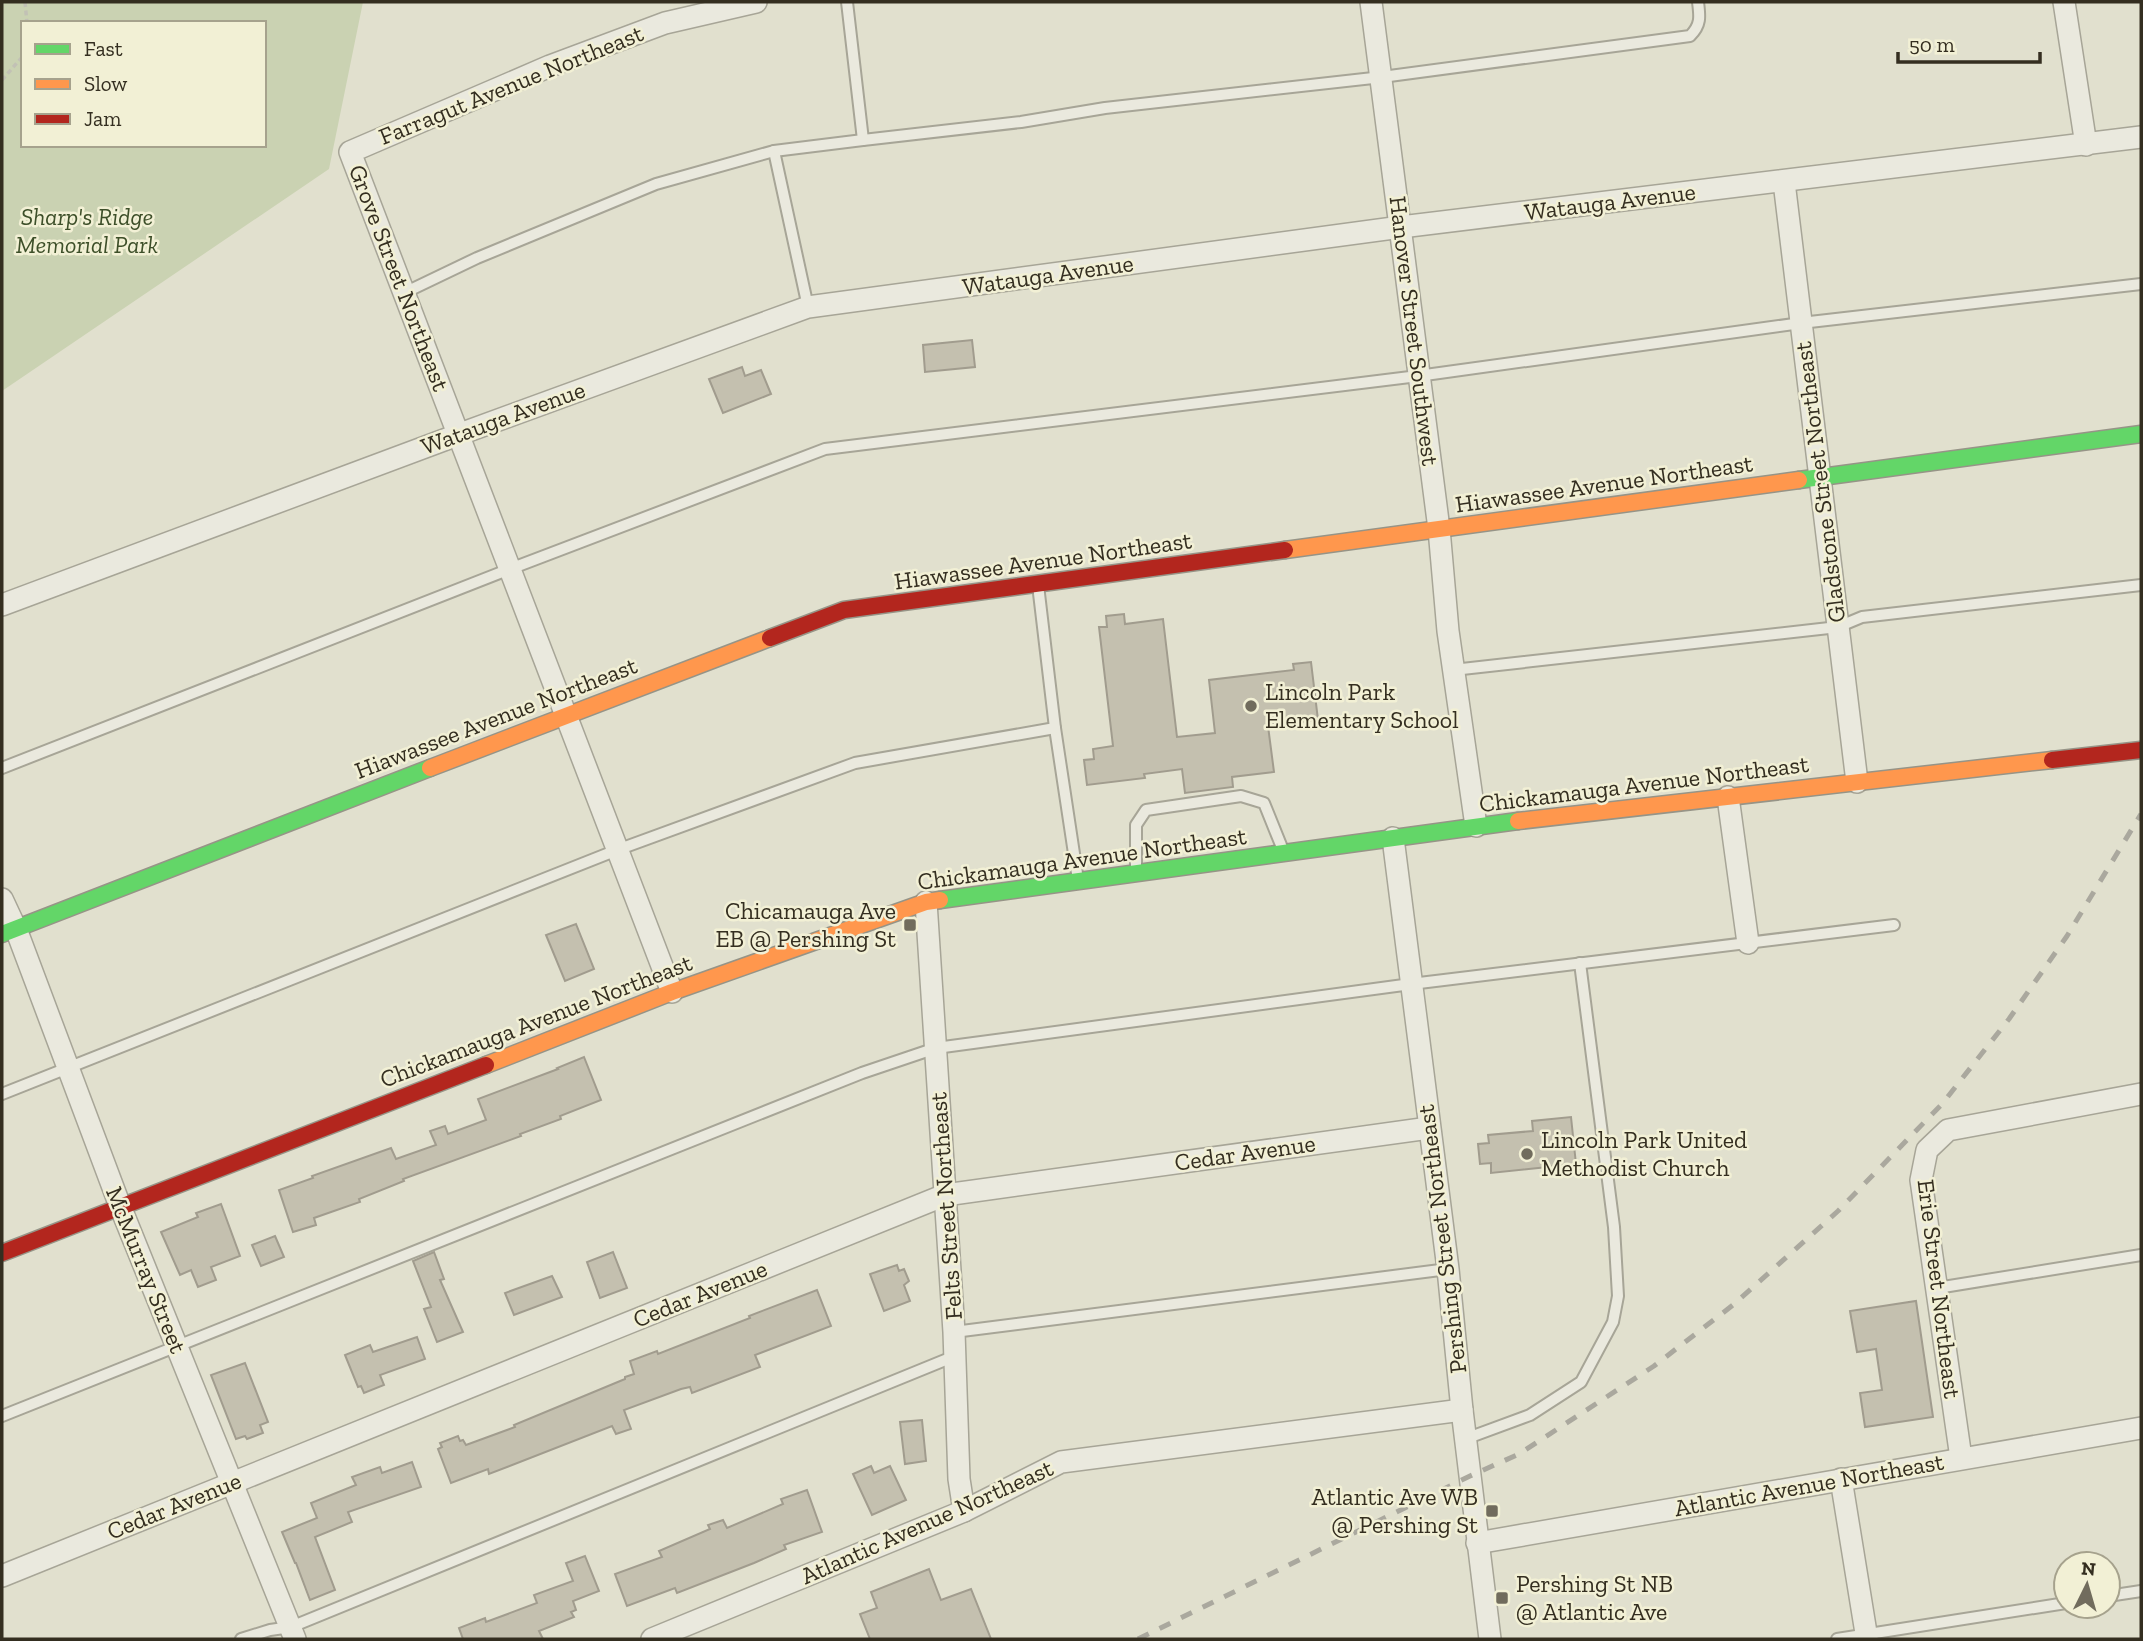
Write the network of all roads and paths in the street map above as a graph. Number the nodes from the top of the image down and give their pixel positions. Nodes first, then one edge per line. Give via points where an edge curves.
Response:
1 (25, 2) edge
2 (756, 2) edge
3 (847, 2) edge
4 (1371, 2) edge
5 (1698, 2) edge
6 (2064, 2) edge
7 (27, 21) edge
8 (21, 58) edge
9 (1382, 77) junction
10 (2, 80) edge
11 (2141, 137) edge
12 (863, 140) junction
13 (2086, 145) junction
14 (774, 151) junction
15 (349, 152) joint
16 (1784, 182) junction
17 (1401, 227) junction
18 (2141, 284) edge
19 (404, 293) junction
20 (808, 307) junction
21 (1801, 323) junction
22 (1418, 376) junction
23 (460, 434) junction
24 (2141, 434) edge
25 (1820, 478) junction
26 (1439, 529) junction
27 (510, 569) junction
28 (1038, 585) junction
29 (2141, 585) edge
30 (2, 605) edge
31 (1838, 627) junction
32 (1453, 670) junction
33 (564, 716) junction
34 (1055, 728) junction
35 (2141, 750) edge
36 (2, 768) edge
37 (1857, 782) junction
38 (1728, 797) junction
39 (1476, 826) junction
40 (1393, 838) junction
41 (617, 850) junction
42 (1284, 853) junction
43 (1136, 872) junction
44 (1078, 880) junction
45 (2, 899) edge
46 (926, 902) junction
47 (1894, 925) dead end
48 (9, 931) edge
49 (1748, 943) junction
50 (1580, 963) junction
51 (1411, 984) junction
52 (672, 992) junction
53 (936, 1048) junction
54 (67, 1067) junction
55 (2, 1094) edge
56 (2141, 1094) edge
57 (1429, 1128) junction
58 (944, 1195) junction
59 (120, 1206) junction
60 (2, 1253) edge
61 (2141, 1255) edge
62 (1448, 1269) junction
63 (1937, 1288) junction
64 (954, 1332) junction
65 (176, 1346) junction
66 (955, 1356) junction
67 (1462, 1410) junction
68 (2, 1416) edge
69 (2141, 1428) edge
70 (1465, 1439) junction
71 (1961, 1458) junction
72 (1841, 1479) junction
73 (233, 1482) junction
74 (964, 1511) junction
75 (1477, 1543) junction
76 (2, 1576) edge
77 (2141, 1591) edge
78 (2122, 1594) edge
79 (2052, 1605) edge
80 (293, 1633) edge
81 (1867, 1637) edge
82 (241, 1639) edge
83 (652, 1639) edge
84 (1490, 1639) edge
85 (1837, 1639) edge

1 - 7 path
2 - 15 street, Farragut Avenue Northeast via 665,23 550,66
3 - 12 lane
4 - 9 street, Hanover Street Southwest
5 - 9 lane via 1697,29 1690,36
6 - 13 street
8 - 10 path
9 - 12 lane
9 - 17 street, Hanover Street Southwest
11 - 13 street, Watauga Avenue
12 - 14 lane
13 - 16 street, Watauga Avenue
14 - 19 lane via 656,184
14 - 20 lane
15 - 19 street, Grove Street Northeast
16 - 17 street, Watauga Avenue
16 - 21 street, Gladstone Street Northeast
17 - 20 street, Watauga Avenue
17 - 22 street, Hanover Street Southwest
18 - 21 lane
19 - 23 street, Grove Street Northeast
20 - 23 street, Watauga Avenue
21 - 22 lane
21 - 25 street, Gladstone Street Northeast
22 - 26 street, Hanover Street Southwest
22 - 27 lane via 825,449
23 - 27 street, Grove Street Northeast
23 - 30 street, Watauga Avenue
24 - 25 street, Hiawassee Avenue Northeast
25 - 26 street, Hiawassee Avenue Northeast
25 - 31 street, Gladstone Street Northeast
26 - 28 street, Hiawassee Avenue Northeast
26 - 32 street, Hanover Street Southwest
27 - 33 street, Grove Street Northeast
27 - 36 lane
28 - 33 street, Hiawassee Avenue Northeast via 844,610
28 - 34 lane
29 - 31 lane via 1862,617
31 - 32 lane
31 - 37 street, Gladstone Street Northeast
32 - 39 street, Hanover Street Southwest
33 - 41 street, Grove Street Northeast
33 - 48 street, Hiawassee Avenue Northeast
34 - 41 lane via 855,763
34 - 44 lane
35 - 37 street, Chickamauga Avenue Northeast
37 - 38 street, Chickamauga Avenue Northeast
38 - 39 street, Chickamauga Avenue Northeast
38 - 49 street
39 - 40 street, Chickamauga Avenue Northeast
40 - 42 street, Chickamauga Avenue Northeast
40 - 51 street, Pershing Street Northeast
41 - 52 street, Grove Street Northeast
41 - 54 lane
42 - 43 street, Chickamauga Avenue Northeast
42 - 43 lane via 1264,803 1241,796 1146,810 1136,825
43 - 44 street, Chickamauga Avenue Northeast
44 - 46 street, Chickamauga Avenue Northeast
45 - 48 street, McMurray Street
46 - 52 street, Chickamauga Avenue Northeast
46 - 53 street, Felts Street Northeast
47 - 49 lane
48 - 54 street, McMurray Street
49 - 50 lane
50 - 51 lane
50 - 70 lane via 1614,1227 1618,1296 1613,1322 1581,1382 1530,1415
51 - 53 lane
51 - 57 street, Pershing Street Northeast
52 - 59 street, Chickamauga Avenue Northeast
53 - 58 street, Felts Street Northeast
53 - 65 lane via 862,1073
54 - 55 lane
54 - 59 street, McMurray Street
56 - 63 street, Erie Street Northeast via 1948,1130 1927,1150 1921,1180
57 - 58 street, Cedar Avenue
57 - 62 street, Pershing Street Northeast
58 - 64 street, Felts Street Northeast
58 - 73 street, Cedar Avenue
59 - 60 street, Chickamauga Avenue Northeast
59 - 65 street, McMurray Street
61 - 63 lane
62 - 64 lane
62 - 67 street, Pershing Street Northeast
63 - 71 street, Erie Street Northeast
64 - 66 street, Felts Street Northeast
65 - 68 lane
65 - 73 street, McMurray Street
66 - 74 street, Felts Street Northeast
66 - 80 lane
67 - 70 street, Pershing Street Northeast
67 - 74 street, Atlantic Avenue Northeast via 1061,1462
69 - 71 street, Atlantic Avenue Northeast
70 - 75 street, Pershing Street Northeast
71 - 72 street, Atlantic Avenue Northeast
72 - 75 street, Atlantic Avenue Northeast
72 - 81 street
73 - 76 street, Cedar Avenue
73 - 80 street, McMurray Street
74 - 83 street, Atlantic Avenue Northeast
75 - 84 street, Pershing Street Northeast
77 - 78 lane
79 - 81 lane
80 - 82 lane via 270,1630
81 - 85 lane

